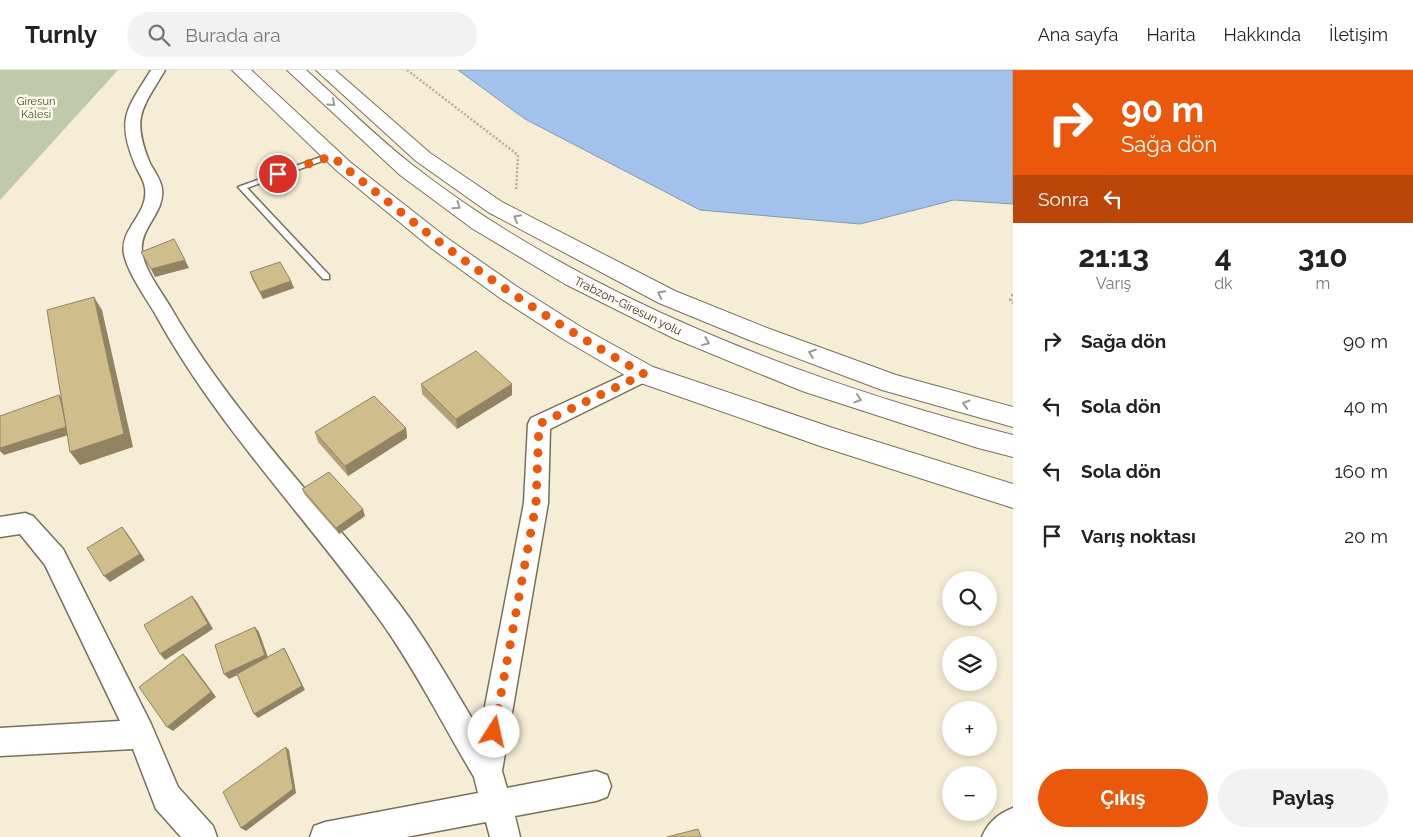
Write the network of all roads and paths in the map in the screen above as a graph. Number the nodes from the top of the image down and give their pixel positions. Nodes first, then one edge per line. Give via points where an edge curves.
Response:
1 (158, 70) edge
2 (241, 70) edge
3 (296, 70) edge
4 (325, 70) edge
5 (407, 70) edge
6 (332, 156) junction
7 (516, 191) dead end
8 (326, 277) dead end
9 (1013, 294) edge
10 (1013, 303) edge
11 (644, 374) junction
12 (1013, 417) edge
13 (1013, 446) edge
14 (1013, 496) edge
15 (0, 528) edge
16 (141, 734) junction
17 (0, 742) edge
18 (487, 770) junction
19 (596, 786) dead end
20 (496, 804) junction
21 (1013, 823) edge
22 (202, 837) edge
23 (325, 837) edge
24 (505, 837) edge
25 (997, 837) edge

1 - 18 street via 136,105 131,122 133,140 155,190 151,212 133,236 133,254 167,319 208,385 392,616 418,653
2 - 6 main road
3 -> 13 main road, Trabzon-Giresun yolu via 407,171 481,224 573,279 682,332 811,384 978,438
12 -> 4 main road, Trabzon-Giresun yolu via 891,383 667,297 495,207 424,157
5 - 7 path via 518,155
6 - 8 lane via 242,187
6 - 11 main road via 439,243 508,292
9 - 10 path via 1010,301
11 - 14 main road
11 - 18 street via 539,424 536,504
15 - 16 street via 25,522 54,557
16 - 17 street
16 - 22 street via 167,798
18 - 20 street
19 - 20 street
20 - 23 street
20 - 24 street
21 - 25 street

